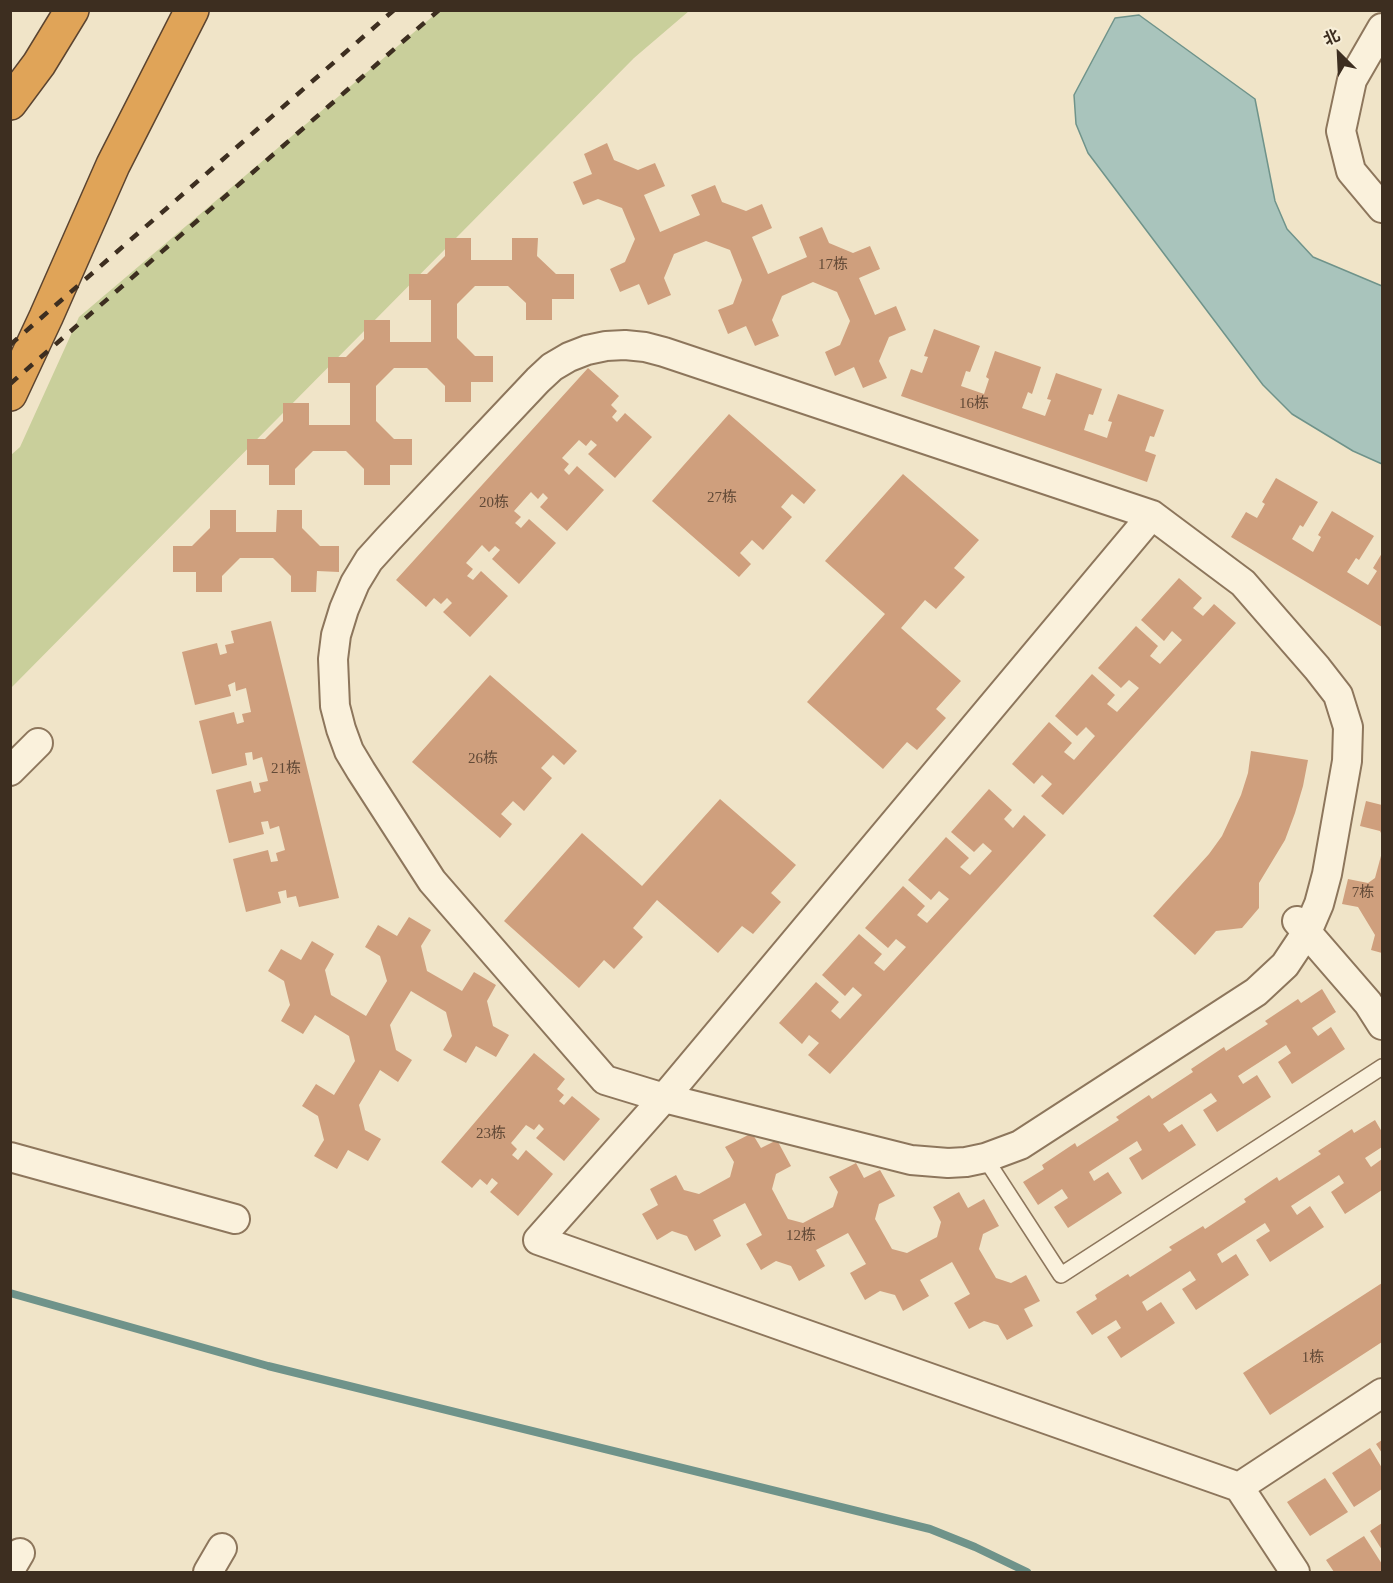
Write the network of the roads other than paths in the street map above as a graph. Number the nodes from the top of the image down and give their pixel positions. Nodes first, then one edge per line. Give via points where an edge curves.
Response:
1 (72, 10) edge
2 (192, 10) edge
3 (1383, 28) edge
4 (1374, 63) edge
5 (10, 103) edge
6 (1382, 208) edge
7 (10, 394) edge
8 (1152, 515) junction
9 (38, 743) dead end
10 (10, 771) edge
11 (1302, 927) junction
12 (1383, 1025) edge
13 (1383, 1067) edge
14 (664, 1098) junction
15 (10, 1158) edge
16 (985, 1158) junction
17 (235, 1219) dead end
18 (1383, 1393) edge
19 (1239, 1487) junction
20 (222, 1548) dead end
21 (208, 1572) edge
22 (1295, 1572) edge

1 - 5 highway
2 - 7 highway via 112,165
3 - 4 street
4 - 6 street via 1352,80 1341,131 1351,171
8 - 11 street via 1243,583 1338,695 1348,727 1347,761 1319,904
8 - 14 street
8 - 14 street via 664,352 645,347 606,346 569,357 552,367 369,560 344,609 333,659 335,706 349,751 432,881 605,1080
9 - 10 street
11 - 12 street
11 - 16 street via 1285,965 1256,992 1020,1144
13 - 16 lane via 1061,1275
14 - 16 street via 911,1160 948,1163
14 - 19 street via 538,1240
15 - 17 street
18 - 19 street
19 - 22 street
20 - 21 street

